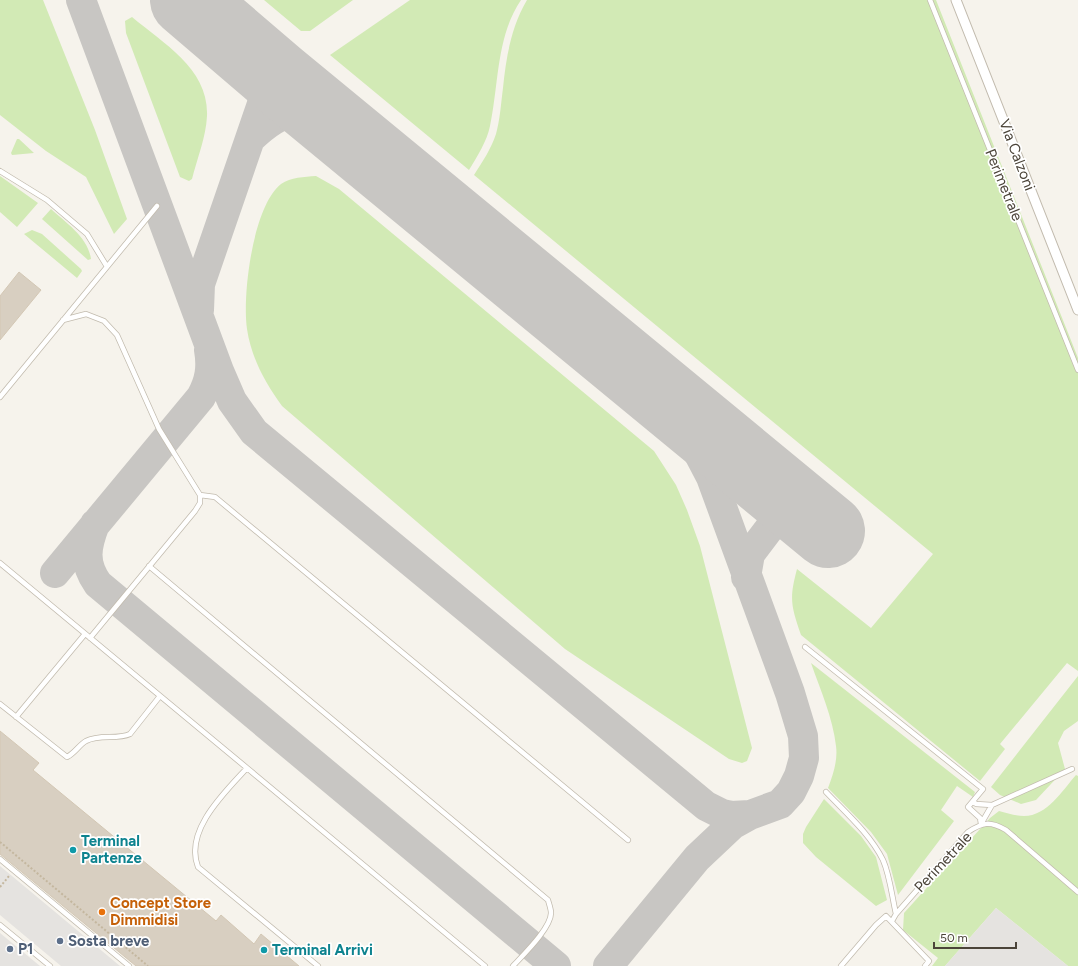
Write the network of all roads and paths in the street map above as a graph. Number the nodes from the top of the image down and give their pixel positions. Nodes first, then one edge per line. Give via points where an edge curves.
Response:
1 (930, 0) edge
2 (956, 0) edge
3 (0, 171) edge
4 (157, 206) dead end
5 (106, 266) junction
6 (1078, 310) edge
7 (63, 320) junction
8 (1078, 370) edge
9 (0, 396) edge
10 (200, 495) junction
11 (0, 563) edge
12 (149, 566) junction
13 (85, 634) junction
14 (90, 638) junction
15 (805, 647) dead end
16 (160, 696) junction
17 (0, 704) edge
18 (16, 717) junction
19 (247, 768) junction
20 (1072, 769) dead end
21 (826, 792) dead end
22 (973, 801) junction
23 (992, 804) junction
24 (981, 824) junction
25 (628, 840) dead end
26 (0, 842) edge
27 (0, 859) edge
28 (13, 870) junction
29 (0, 887) edge
30 (1078, 892) edge
31 (896, 914) junction
32 (892, 921) junction
33 (0, 925) edge
34 (50, 966) edge
35 (129, 966) edge
36 (148, 966) edge
37 (318, 966) edge
38 (485, 966) edge
39 (513, 966) edge
40 (842, 966) edge
41 (925, 966) edge

1 - 8 lane, Perimetrale
2 - 6 street, Via Calzoni
3 - 5 lane via 47,200 87,234
4 - 5 lane
5 - 7 lane
7 - 9 lane
7 - 10 lane via 86,314 104,321 117,335 159,429
10 - 12 lane via 200,504 195,511
10 - 25 lane via 215,497
11 - 13 lane
12 - 14 lane
12 - 39 lane via 548,900 551,913 548,922
13 - 14 lane
13 - 18 lane
14 - 16 lane
15 - 22 lane via 983,789
16 - 18 lane via 130,734 123,737 96,738 86,742 67,757
16 - 19 lane
17 - 18 lane
19 - 37 lane via 199,829 194,857 198,867
19 - 38 lane
20 - 23 lane
21 - 31 lane via 873,843 883,861
22 - 23 lane via 976,804
22 - 24 lane via 968,807 980,818
23 - 24 lane
24 - 30 lane, Perimetrale via 996,824 1006,830
24 - 31 lane, Perimetrale via 968,832
26 - 36 path
27 - 28 lane
28 - 29 path
28 - 35 lane
31 - 32 lane, Perimetrale
32 - 40 lane via 886,916
32 - 41 lane via 929,961
33 - 34 lane

